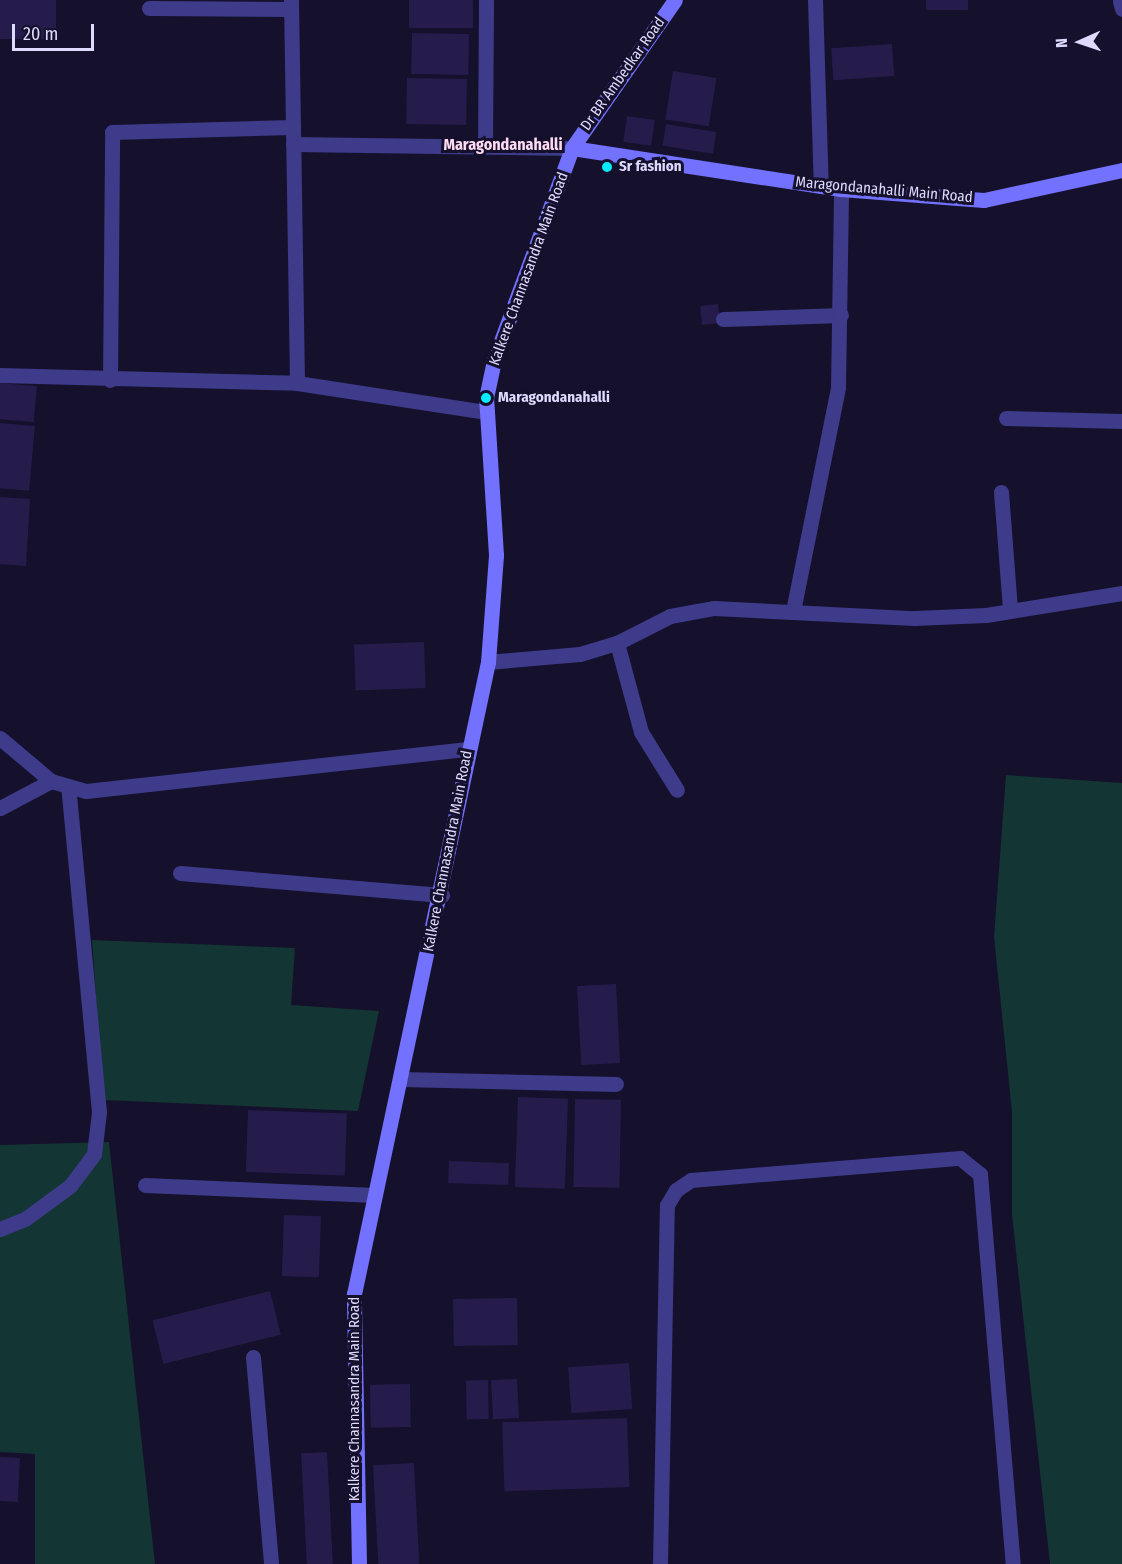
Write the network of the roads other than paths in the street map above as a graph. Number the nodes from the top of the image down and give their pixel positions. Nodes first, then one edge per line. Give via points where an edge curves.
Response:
1 (486, 0) edge
2 (675, 0) edge
3 (815, 0) edge
4 (1120, 0) edge
5 (291, 5) edge
6 (149, 8) dead end
7 (1122, 9) edge
8 (293, 127) junction
9 (293, 144) junction
10 (485, 147) junction
11 (572, 148) junction
12 (1122, 170) edge
13 (821, 186) junction
14 (841, 189) junction
15 (841, 315) junction
16 (723, 318) dead end
17 (0, 375) edge
18 (110, 381) junction
19 (297, 383) junction
20 (487, 412) junction
21 (1006, 418) dead end
22 (1122, 421) edge
23 (1001, 492) dead end
24 (1122, 593) edge
25 (1010, 610) junction
26 (794, 611) junction
27 (617, 643) junction
28 (488, 662) junction
29 (0, 738) edge
30 (468, 749) junction
31 (51, 781) junction
32 (68, 788) junction
33 (677, 790) dead end
34 (0, 808) edge
35 (180, 873) dead end
36 (442, 894) junction
37 (400, 1079) junction
38 (616, 1084) dead end
39 (145, 1185) dead end
40 (375, 1194) junction
41 (0, 1229) edge
42 (253, 1357) dead end
43 (271, 1564) edge
44 (359, 1564) edge
45 (660, 1564) edge
46 (1013, 1564) edge

1 - 10 street
2 - 11 main road, Dr BR Ambedkar Road
3 - 13 street
4 - 7 street
5 - 6 street
5 - 8 street
8 - 9 street
8 - 18 street via 112,132
9 - 10 street
9 - 19 street
10 - 11 street
11 - 13 main road, Maragondanahalli Main Road
11 - 20 main road, Kalkere Channasandra Main Road via 494,360
12 - 14 main road, Maragondanahalli Main Road via 984,200
13 - 14 main road, Maragondanahalli Main Road
14 - 15 street
15 - 16 street
15 - 26 street via 835,409
17 - 18 street
18 - 19 street
19 - 20 street
20 - 28 main road, Kalkere Channasandra Main Road via 496,555
21 - 22 street
23 - 25 street
24 - 25 street
25 - 26 street via 914,618
26 - 27 street via 714,608 670,616
27 - 28 street via 580,654
27 - 33 street via 641,732
28 - 30 main road, Kalkere Channasandra Main Road
29 - 31 street
30 - 32 street via 86,791
30 - 36 main road, Kalkere Channasandra Main Road
31 - 32 street
31 - 34 street
32 - 41 street via 99,1112 94,1154 70,1186 25,1219
35 - 36 street
36 - 37 main road, Kalkere Channasandra Main Road
37 - 38 street
37 - 40 main road, Kalkere Channasandra Main Road
39 - 40 street
40 - 44 main road, Kalkere Channasandra Main Road via 354,1294
42 - 43 street
45 - 46 street via 667,1205 676,1190 690,1180 960,1158 980,1174

